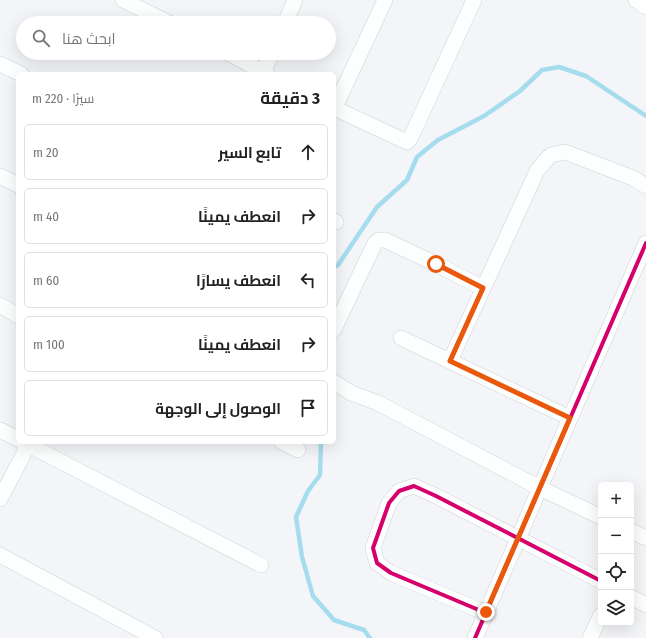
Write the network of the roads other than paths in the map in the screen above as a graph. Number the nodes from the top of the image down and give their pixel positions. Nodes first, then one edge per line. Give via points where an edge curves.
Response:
1 (123, 0) edge
2 (296, 0) edge
3 (385, 0) edge
4 (474, 0) edge
5 (636, 0) edge
6 (646, 7) edge
7 (155, 16) edge
8 (288, 16) edge
9 (241, 60) edge
10 (270, 60) edge
11 (0, 64) edge
12 (17, 72) edge
13 (263, 72) edge
14 (265, 72) edge
15 (336, 104) edge
16 (336, 109) edge
17 (0, 176) edge
18 (16, 184) edge
19 (646, 186) edge
20 (646, 243) edge
21 (483, 288) junction
22 (0, 305) edge
23 (16, 315) edge
24 (336, 325) edge
25 (401, 338) dead end
26 (450, 361) junction
27 (336, 383) edge
28 (570, 418) junction
29 (0, 430) edge
30 (16, 438) edge
31 (24, 444) edge
32 (29, 444) edge
33 (286, 444) edge
34 (298, 450) dead end
35 (540, 488) junction
36 (0, 499) edge
37 (598, 516) edge
38 (634, 532) edge
39 (518, 538) junction
40 (646, 538) edge
41 (0, 555) edge
42 (261, 565) dead end
43 (598, 580) edge
44 (634, 599) edge
45 (646, 605) edge
46 (486, 612) junction
47 (598, 621) edge
48 (155, 638) edge
49 (474, 638) edge
50 (590, 638) edge

1 - 7 street
2 - 8 street
3 - 15 street
4 - 16 street via 410,140 407,142
5 - 6 street
9 - 13 street
10 - 14 street
11 - 12 street
17 - 18 street
19 - 21 street via 633,178 565,152 551,155 537,171
20 - 28 street
21 - 24 street via 385,240 379,240 375,243
21 - 26 street
22 - 23 street
25 - 26 street
26 - 28 street
27 - 35 street
28 - 35 street
29 - 30 street
31 - 36 street
32 - 42 street
33 - 34 street
35 - 37 street
35 - 39 street
38 - 40 street
39 - 43 street
39 - 46 street
39 - 46 street via 414,486 399,491 390,503 373,548 377,563 391,573
41 - 48 street
44 - 45 street
46 - 49 street
47 - 50 street

